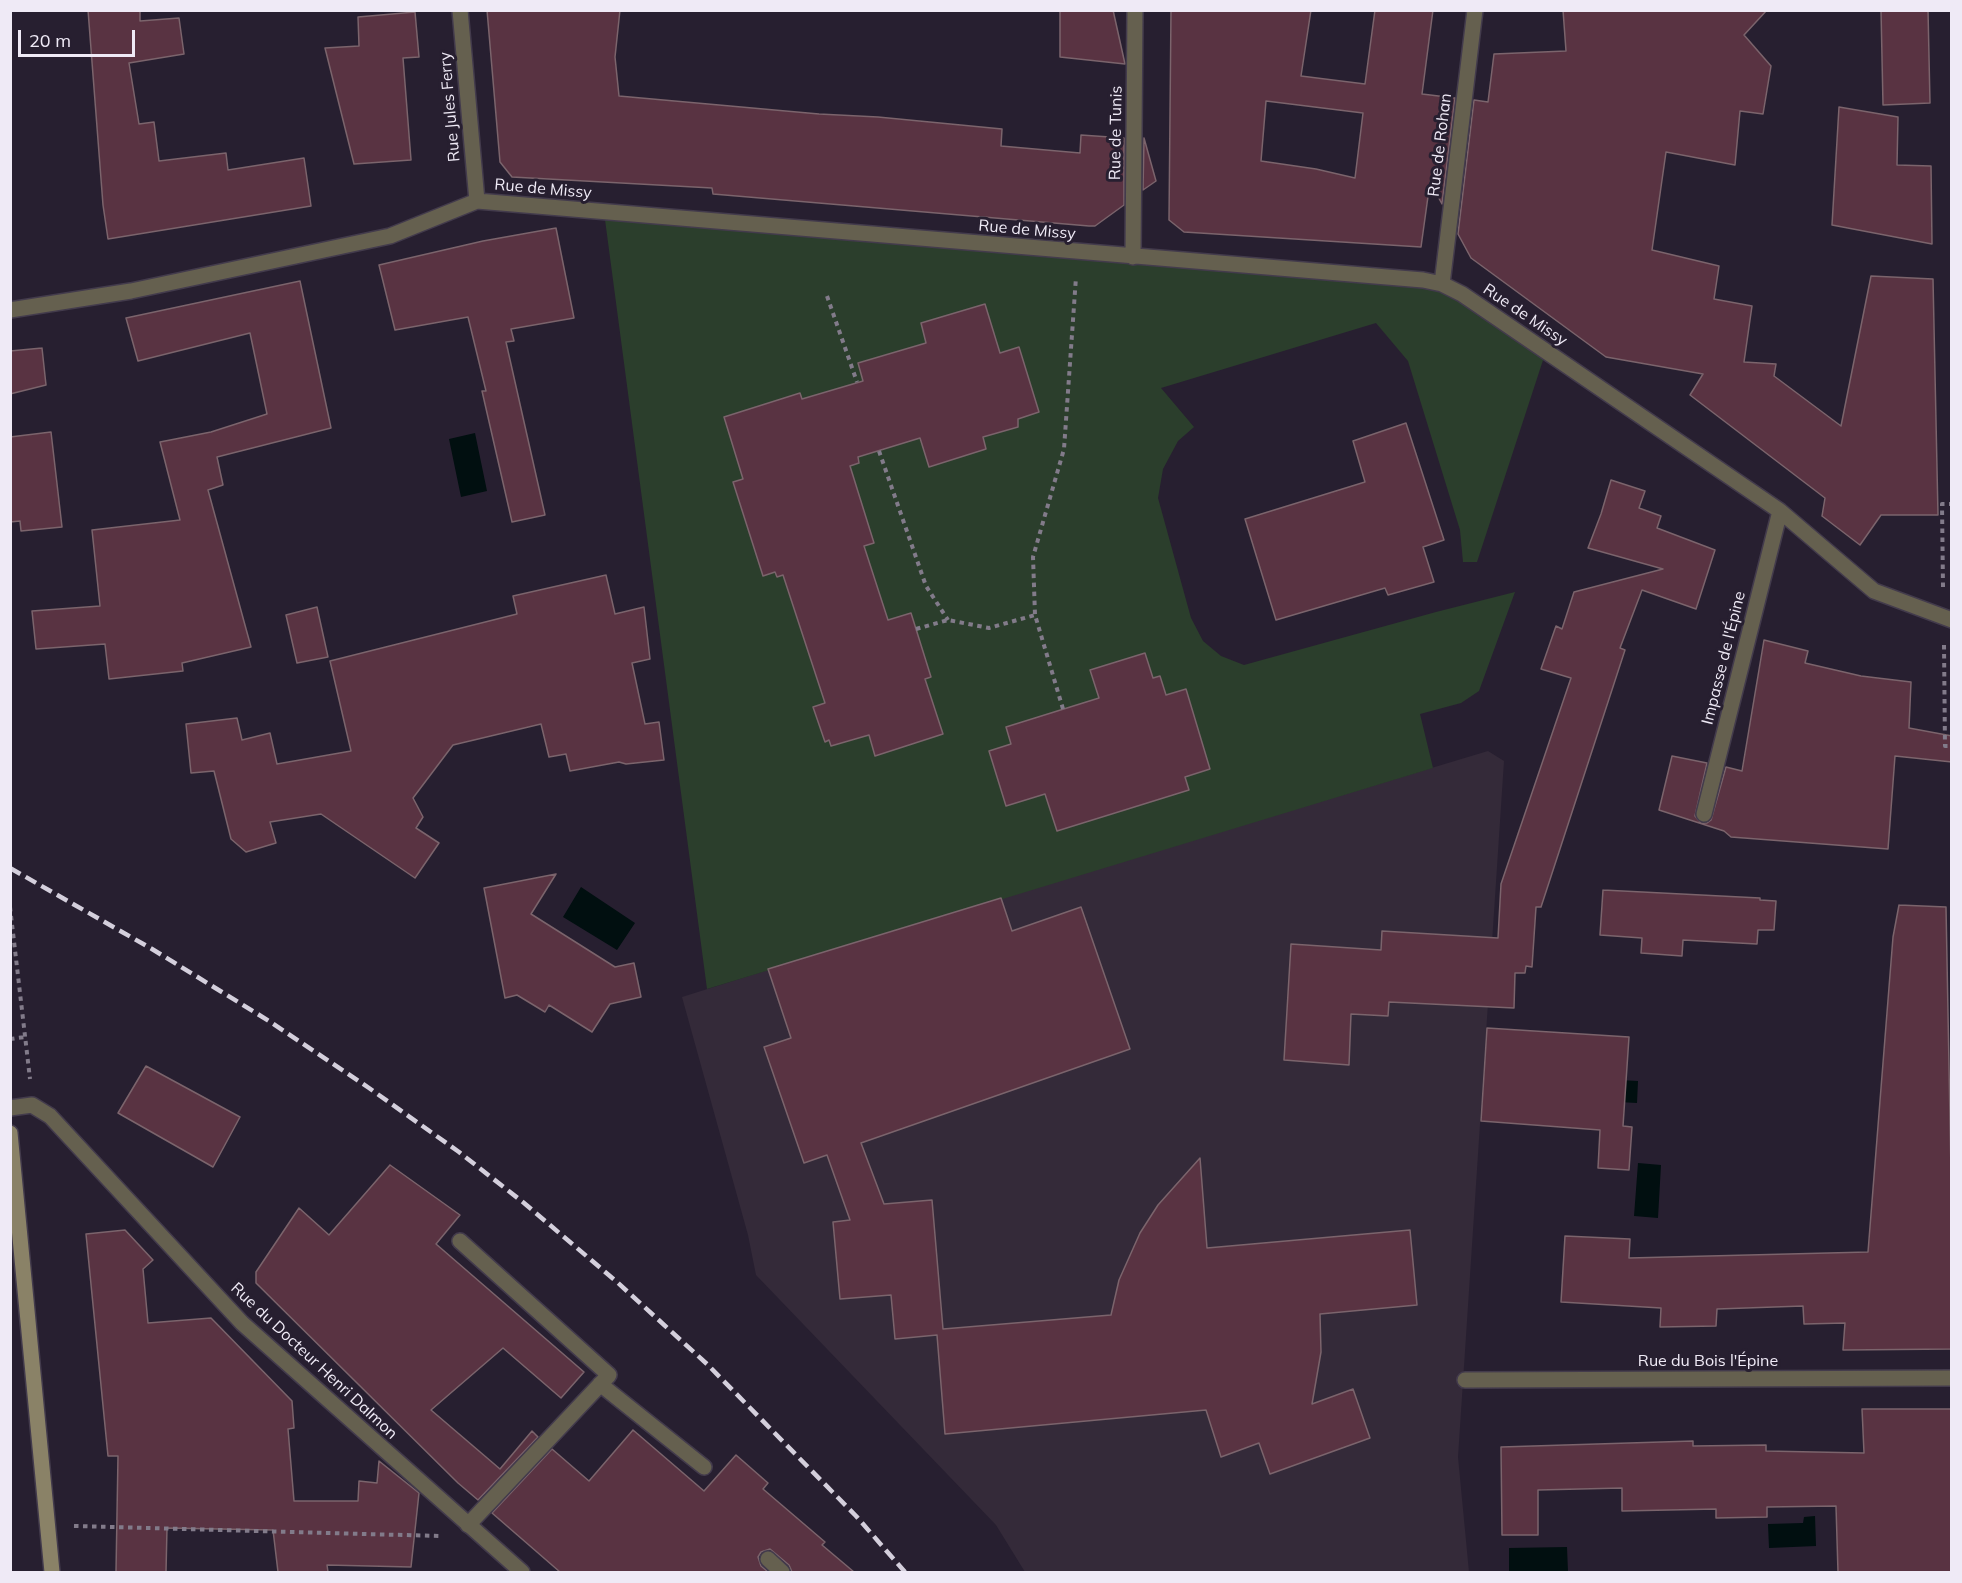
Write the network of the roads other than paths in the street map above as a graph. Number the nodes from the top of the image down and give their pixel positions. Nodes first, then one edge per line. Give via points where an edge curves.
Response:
1 (460, 10) edge
2 (1135, 10) edge
3 (1475, 10) edge
4 (477, 201) junction
5 (1133, 257) junction
6 (1442, 284) junction
7 (10, 310) edge
8 (1780, 511) junction
9 (1952, 620) edge
10 (1704, 814) dead end
11 (10, 1108) edge
12 (10, 1133) edge
13 (460, 1241) dead end
14 (1952, 1378) edge
15 (1465, 1380) dead end
16 (600, 1384) junction
17 (704, 1467) dead end
18 (468, 1525) junction
19 (768, 1559) dead end
20 (52, 1572) edge
21 (522, 1572) edge
22 (782, 1572) edge

1 - 4 street, Rue Jules Ferry
2 - 5 street, Rue de Tunis
3 - 6 street, Rue de Rohan
4 - 5 street, Rue de Missy
4 - 7 street, Rue de Missy via 390,236 131,291
5 - 6 street, Rue de Missy
6 - 8 street, Rue de Missy
8 - 9 street, Rue de Missy via 1874,591
8 - 10 street, Impasse de l'Épine
11 - 18 street, Rue du Docteur Henri Dalmon via 32,1105 50,1116 242,1323
12 - 20 main road
13 - 16 street via 609,1375
14 - 15 street, Rue du Bois l'Épine
16 - 17 street
16 - 18 street
18 - 21 street, Rue du Docteur Henri Dalmon
19 - 22 street

